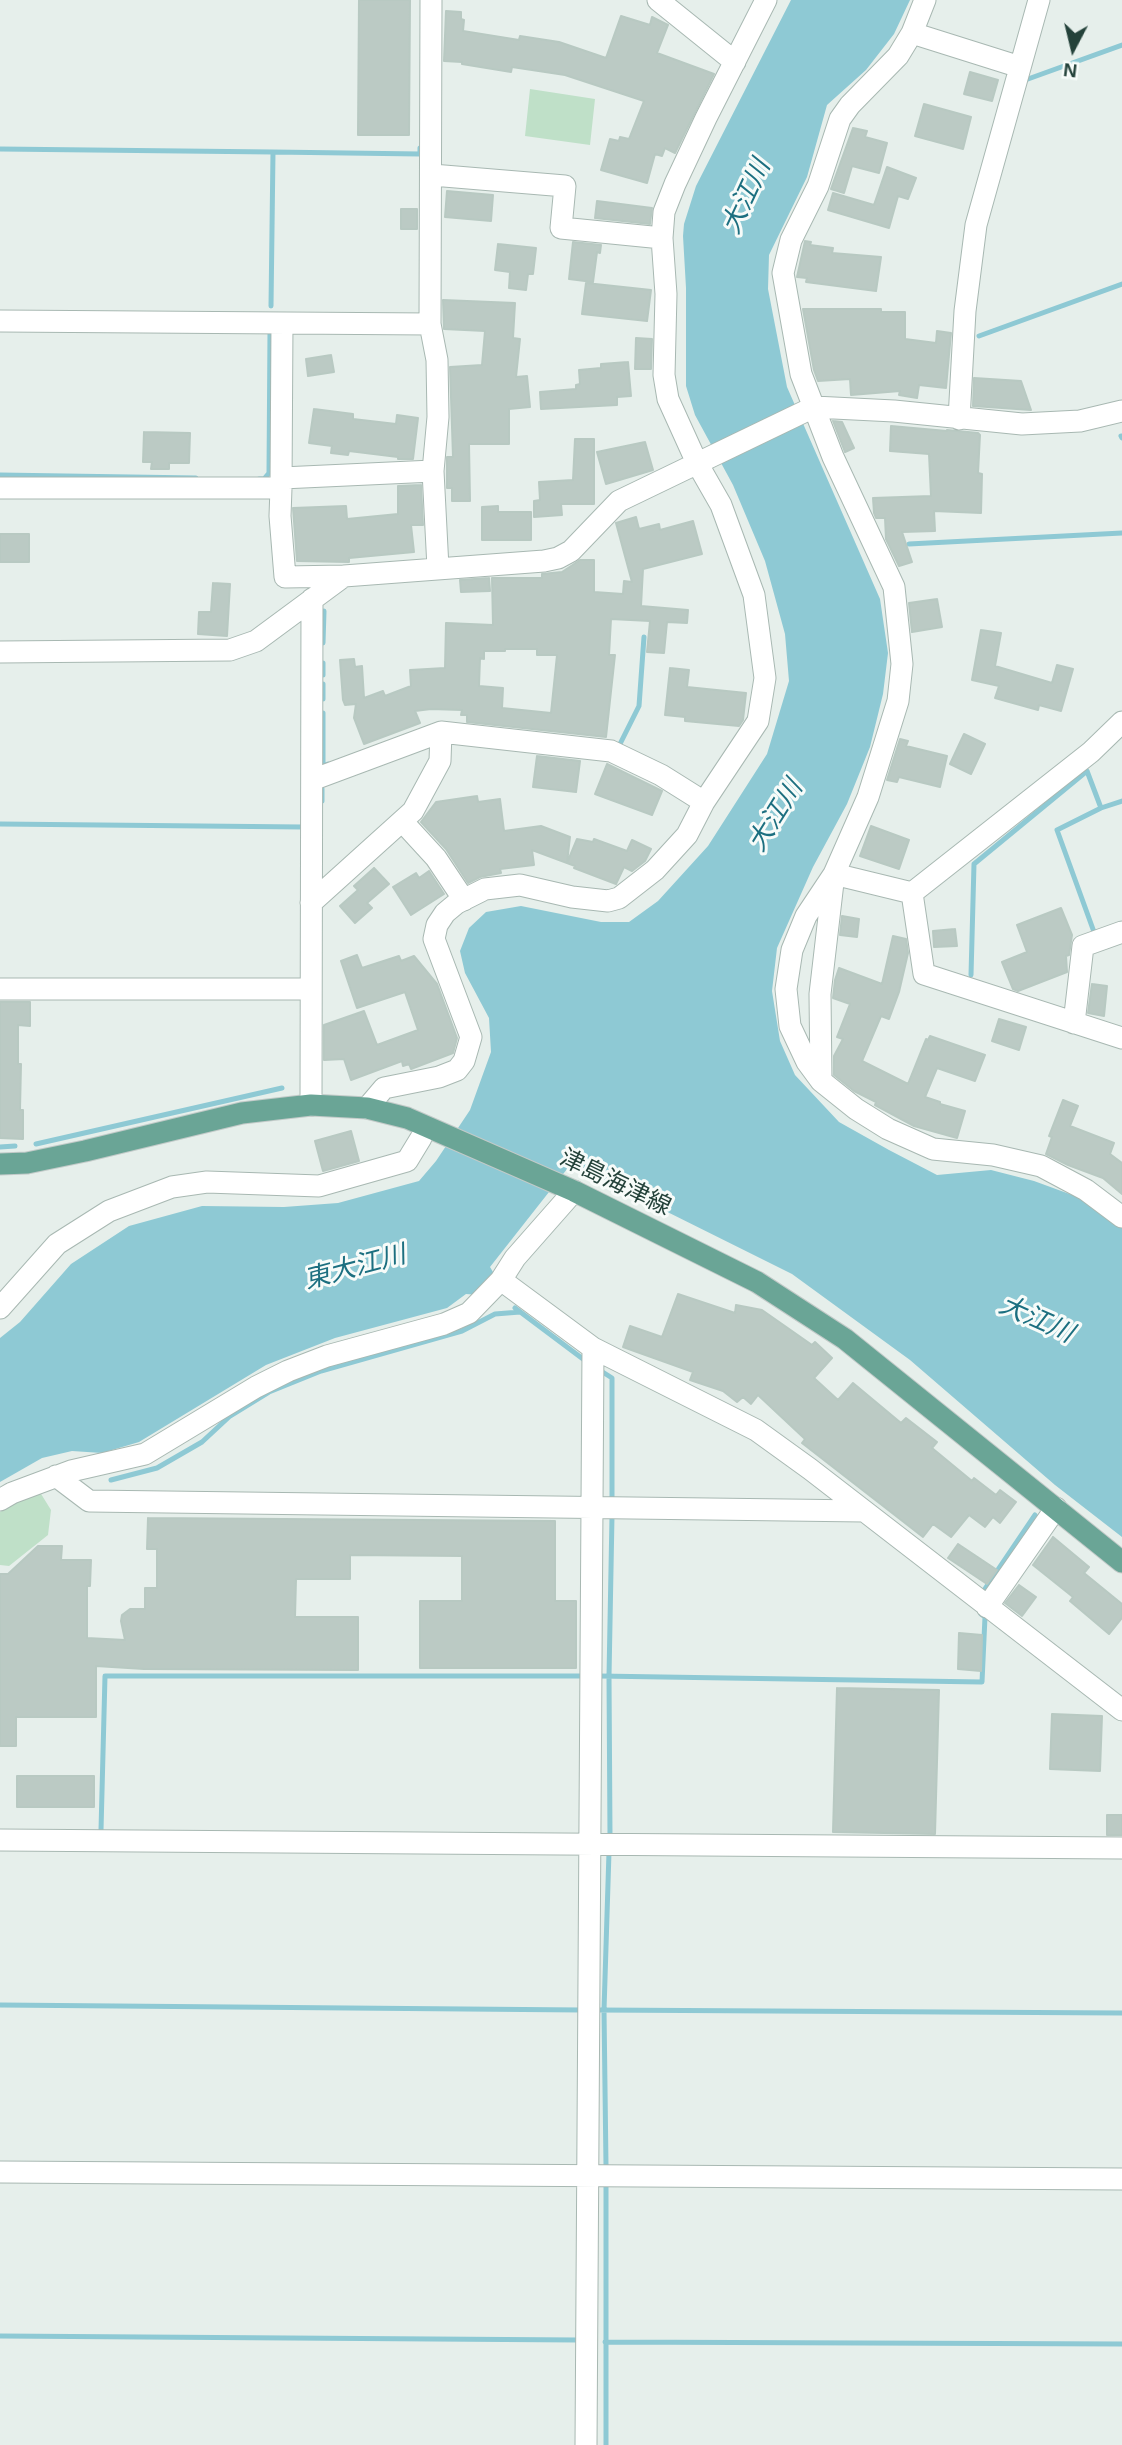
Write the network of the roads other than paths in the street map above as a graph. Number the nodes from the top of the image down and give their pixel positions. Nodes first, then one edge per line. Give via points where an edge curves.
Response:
1 (431, 0) edge
2 (658, 0) edge
3 (766, 0) edge
4 (926, 0) edge
5 (1039, 0) edge
6 (912, 33) junction
7 (735, 62) junction
8 (1020, 67) junction
9 (432, 175) junction
10 (662, 238) junction
11 (0, 321) edge
12 (282, 323) junction
13 (430, 324) junction
14 (810, 408) junction
15 (1122, 411) edge
16 (959, 419) junction
17 (702, 461) junction
18 (433, 471) junction
19 (282, 483) junction
20 (0, 488) edge
21 (438, 568) junction
22 (344, 576) junction
23 (312, 599) junction
24 (0, 652) edge
25 (1122, 722) edge
26 (441, 732) junction
27 (312, 780) junction
28 (704, 802) junction
29 (402, 821) junction
30 (834, 874) junction
31 (912, 893) junction
32 (464, 900) junction
33 (311, 903) junction
34 (1122, 932) edge
35 (0, 989) edge
36 (310, 989) junction
37 (1074, 1023) junction
38 (1122, 1038) edge
39 (821, 1081) junction
40 (311, 1105) junction
41 (367, 1108) junction
42 (429, 1134) junction
43 (0, 1164) edge
44 (568, 1189) junction
45 (1122, 1217) edge
46 (501, 1280) junction
47 (0, 1308) edge
48 (593, 1348) junction
49 (56, 1476) junction
50 (0, 1500) edge
51 (592, 1507) junction
52 (1056, 1508) junction
53 (864, 1511) junction
54 (1122, 1562) edge
55 (986, 1607) junction
56 (1122, 1710) edge
57 (0, 1840) edge
58 (590, 1844) junction
59 (1122, 1848) edge
60 (0, 2172) edge
61 (588, 2175) junction
62 (1122, 2179) edge
63 (586, 2445) edge

1 - 9 street
2 - 7 street
3 - 7 street
4 - 6 street
5 - 8 street
6 - 8 street
6 - 14 street via 887,70 840,119 818,187 791,240 783,273
7 - 10 street via 675,184 664,212
8 - 16 street via 976,225
9 - 10 street via 565,186 561,228
9 - 13 street
10 - 17 street via 668,399
11 - 12 street
12 - 13 street
12 - 19 street
13 - 18 street via 437,360
14 - 16 street
14 - 17 street
14 - 30 street via 894,587 902,664 898,701 868,797
15 - 16 street via 1080,421 1022,424
17 - 21 street via 619,501 571,551 558,558
17 - 28 street via 754,595 765,678 758,721
18 - 19 street
18 - 21 street
19 - 20 street
19 - 22 street via 285,577
21 - 22 street
22 - 23 street
23 - 24 street via 256,641 230,650
23 - 27 street
25 - 31 street via 1091,752
26 - 27 street
26 - 28 street via 611,751
26 - 29 street via 440,761
27 - 33 street
28 - 32 street via 687,835 655,870 619,898 572,897 520,885 485,889
29 - 32 street via 436,858
29 - 33 street
30 - 31 street
30 - 39 street via 820,994
30 - 39 street via 806,916 792,950 786,989 790,1026
31 - 37 street via 924,974
32 - 41 street via 445,913 434,939 471,1037 464,1061 457,1070 439,1077 384,1088
33 - 36 street
34 - 37 street via 1083,946
35 - 36 street
36 - 40 street
37 - 38 street
39 - 45 street via 888,1129 933,1149 1041,1166 1086,1190
40 - 41 main road, 津島海津線
40 - 43 main road, 津島海津線 via 242,1113 27,1163
41 - 42 main road, 津島海津線 via 390,1113
42 - 44 main road, 津島海津線
42 - 47 street via 407,1161 319,1186 207,1182 172,1188 108,1211 57,1244
44 - 46 street
44 - 52 main road, 津島海津線 via 757,1282 845,1339
46 - 48 street
46 - 49 street via 469,1313 288,1371 145,1454
48 - 51 street
48 - 53 street via 756,1430
49 - 50 street
49 - 51 street via 89,1501
51 - 53 street
51 - 58 street
52 - 54 main road, 津島海津線
52 - 55 street
53 - 55 street
55 - 56 street
57 - 58 street
58 - 59 street
58 - 61 street
60 - 61 street
61 - 62 street
61 - 63 street

